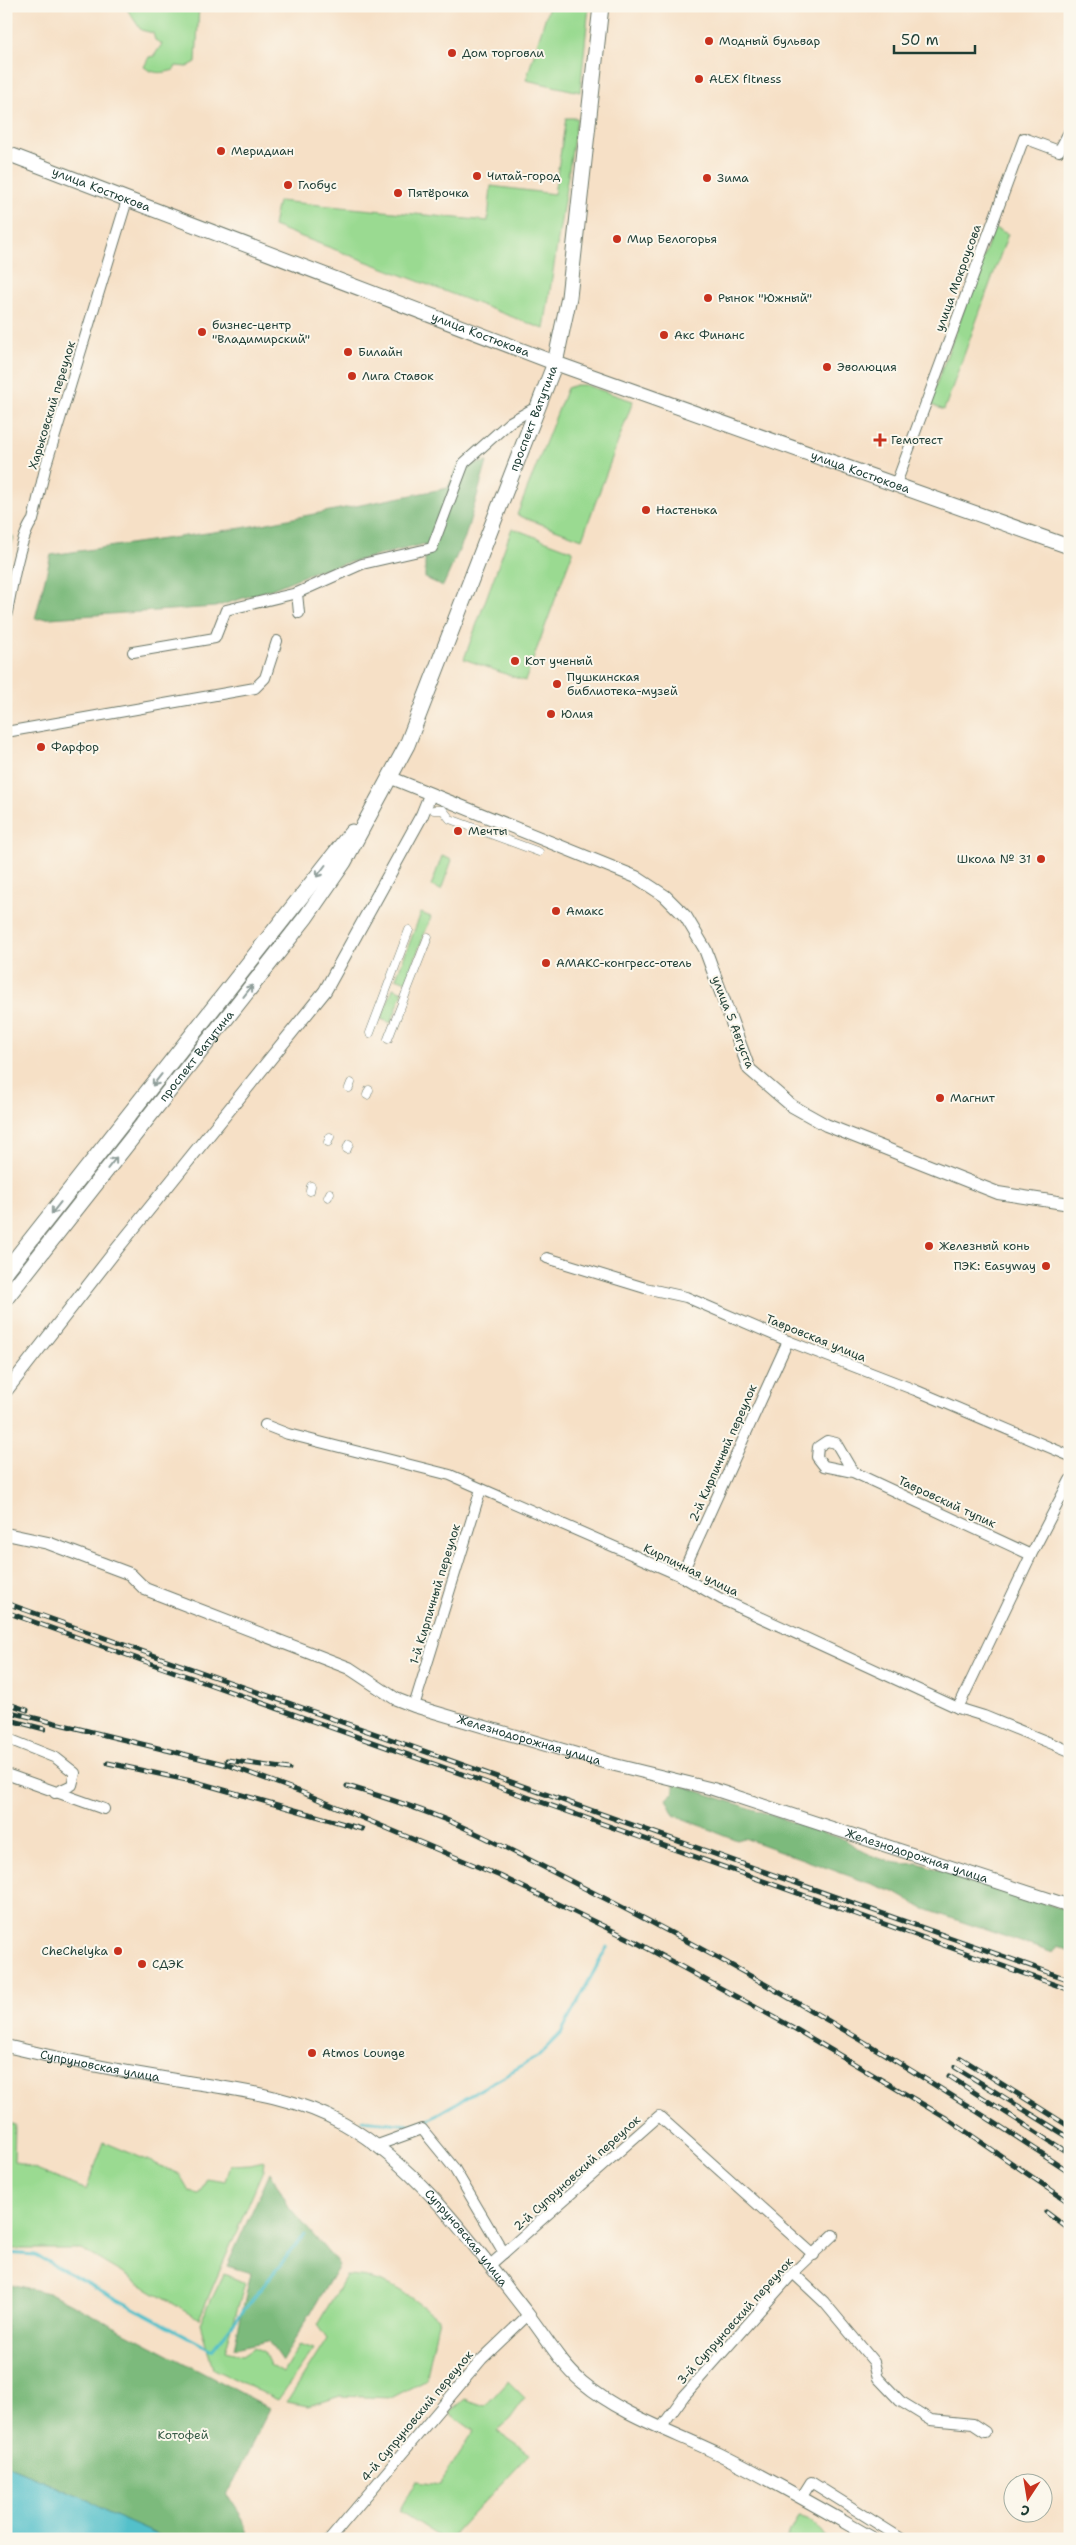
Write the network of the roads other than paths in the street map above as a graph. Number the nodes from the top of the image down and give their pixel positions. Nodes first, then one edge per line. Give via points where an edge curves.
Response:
1 (601, 6) edge
2 (1070, 130) edge
3 (6, 153) edge
4 (127, 200) junction
5 (555, 363) junction
6 (538, 406) junction
7 (896, 484) junction
8 (1070, 547) edge
9 (297, 593) junction
10 (298, 613) dead end
11 (6, 617) edge
12 (277, 641) dead end
13 (133, 652) dead end
14 (6, 732) edge
15 (390, 777) junction
16 (430, 795) junction
17 (374, 806) junction
18 (434, 810) dead end
19 (539, 852) dead end
20 (409, 930) dead end
21 (428, 936) dead end
22 (370, 1032) dead end
23 (388, 1039) dead end
24 (1070, 1204) edge
25 (547, 1258) dead end
26 (6, 1271) edge
27 (6, 1298) edge
28 (788, 1342) junction
29 (6, 1391) edge
30 (265, 1425) dead end
31 (1070, 1456) edge
32 (854, 1472) dead end
33 (1070, 1480) edge
34 (481, 1489) junction
35 (6, 1534) edge
36 (1031, 1555) junction
37 (681, 1576) junction
38 (414, 1706) junction
39 (958, 1708) junction
40 (11, 1740) dead end
41 (1070, 1751) edge
42 (6, 1774) edge
43 (55, 1793) junction
44 (104, 1809) dead end
45 (1070, 1906) edge
46 (6, 2046) edge
47 (374, 2146) junction
48 (833, 2235) dead end
49 (504, 2253) junction
50 (814, 2255) junction
51 (489, 2266) junction
52 (793, 2272) junction
53 (528, 2315) junction
54 (661, 2428) junction
55 (985, 2432) dead end
56 (801, 2498) junction
57 (330, 2539) edge
58 (874, 2539) edge
59 (902, 2539) edge

1 - 5 main road, проспект Ватутина via 569,297
2 - 7 street, улица Мокроусова via 1059,151 1024,138
3 - 4 main road, улица Костюкова
4 - 5 main road, улица Костюкова
4 - 11 street, Харьковский переулок via 46,465
5 - 6 main road, проспект Ватутина
5 - 7 main road, улица Костюкова
6 - 9 street via 510,422 464,463 432,548 362,564
6 - 15 main road, проспект Ватутина via 440,664
7 - 8 main road, улица Костюкова
9 - 10 street
9 - 13 street via 226,610 215,638
12 - 14 street via 265,678 255,688
15 - 16 street, улица 5 Августа
15 - 17 main road, проспект Ватутина
16 - 24 street, улица 5 Августа via 636,877 665,896 686,917 705,949 749,1069 792,1106 826,1125 998,1193
16 - 29 street via 325,991
17 -> 26 main road, проспект Ватутина
27 -> 17 main road, проспект Ватутина via 306,917 344,862
18 - 19 street via 444,808 448,823
20 - 22 street
21 - 23 street
25 - 28 street, Тавровская улица via 686,1297
28 - 31 street, Тавровская улица via 915,1390
28 - 37 street, 2-й Кирпичный переулок
30 - 34 street, Кирпичная улица via 288,1434 450,1475
32 - 36 street, Тавровский тупик
33 - 36 street
34 - 37 street, Кирпичная улица
34 - 38 street, 1-й Кирпичный переулок
35 - 38 street, Железнодорожная улица via 48,1543 130,1574 144,1589 349,1668 396,1699
36 - 39 street
37 - 39 street, Кирпичная улица via 721,1599
38 - 45 street, Железнодорожная улица via 607,1763 713,1789
39 - 41 street, Кирпичная улица
40 - 43 street via 56,1758 74,1773 72,1785
42 - 43 street
43 - 44 street
46 - 47 street, Супруновская улица via 93,2066 308,2106 345,2125
47 - 49 street via 422,2129 454,2168
47 - 51 street, Супруновская улица via 432,2198
48 - 50 street, 3-й Супруновский переулок
49 - 50 street, 2-й Супруновский переулок via 659,2116
49 - 51 street, 2-й Супруновский переулок
50 - 52 street, 3-й Супруновский переулок
51 - 53 street, Супруновская улица
52 - 54 street, 3-й Супруновский переулок via 684,2396
52 - 55 street via 824,2302 874,2362 878,2378 900,2402 931,2420 973,2424
53 - 54 street, Супруновская улица via 582,2382
53 - 57 street, 4-й Супруновский переулок via 482,2359
54 - 56 street, Супруновская улица via 720,2454
56 - 58 street, Супруновская улица
56 - 59 street via 811,2482

